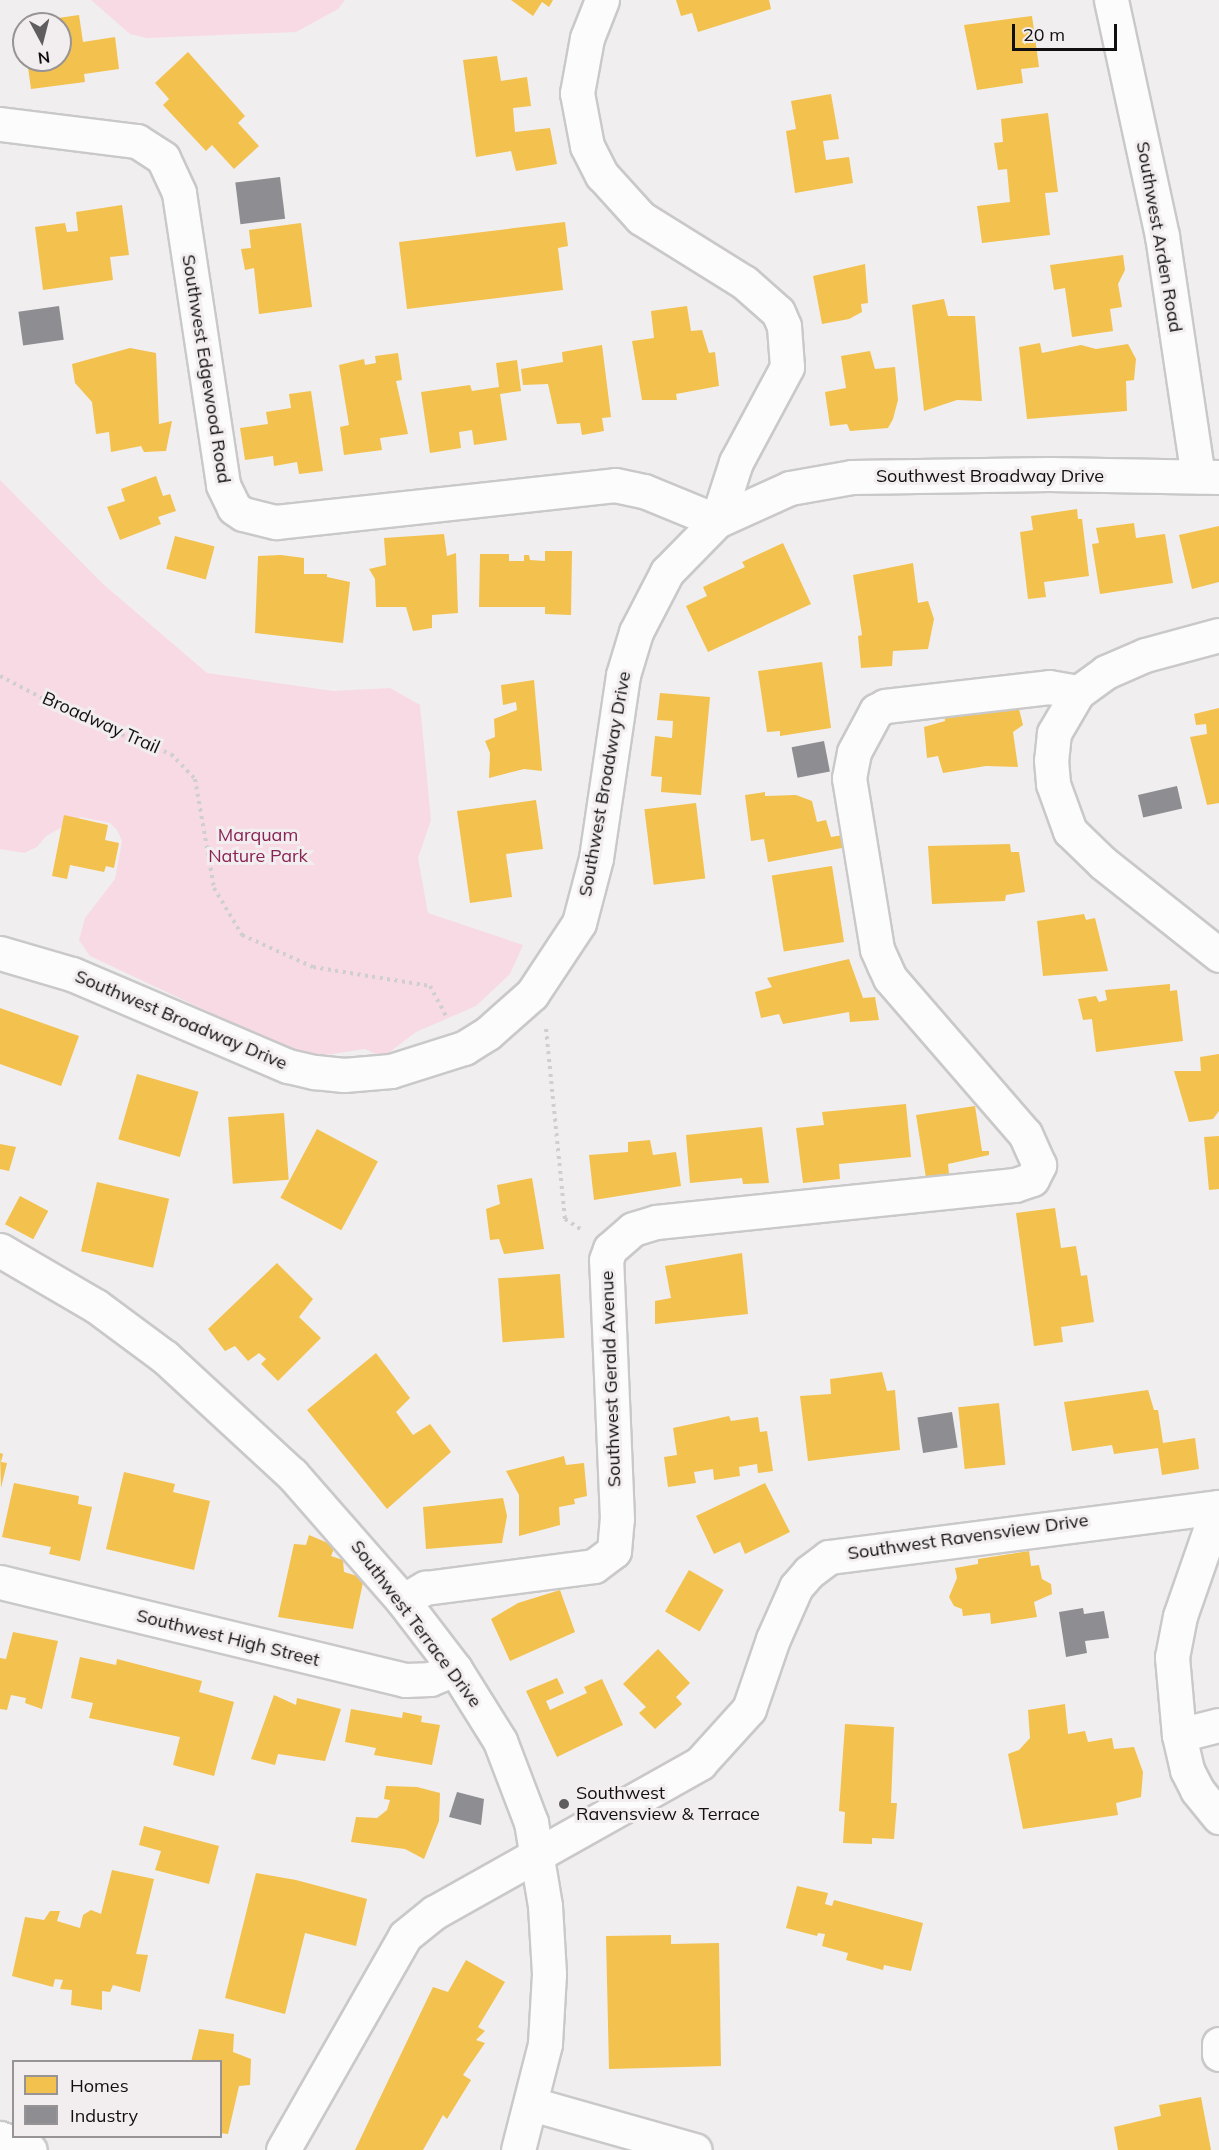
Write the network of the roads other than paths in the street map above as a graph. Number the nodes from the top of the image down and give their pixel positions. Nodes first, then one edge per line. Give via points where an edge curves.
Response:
1 (602, 0) edge
2 (1112, 0) edge
3 (0, 124) edge
4 (1209, 476) edge
5 (717, 521) junction
6 (1219, 635) edge
7 (1078, 692) junction
8 (0, 953) edge
9 (1219, 956) edge
10 (0, 1250) edge
11 (1218, 1507) edge
12 (0, 1582) edge
13 (403, 1601) junction
14 (455, 1669) junction
15 (1219, 1725) edge
16 (1179, 1735) junction
17 (1219, 1817) edge
18 (537, 1855) junction
19 (1219, 2044) edge
20 (1219, 2054) edge
21 (532, 2104) junction
22 (0, 2138) edge
23 (30, 2150) edge
24 (283, 2150) edge
25 (518, 2150) edge
26 (695, 2150) edge

1 - 5 street via 584,47 577,93 587,146 602,175 640,218 744,282 778,312 784,326 787,367 736,462
2 - 4 street, Southwest Arden Road
3 - 5 street, Southwest Edgewood Road via 137,141 163,159 179,193 220,472 228,499 243,514 276,522 615,485 644,491
4 - 5 street, Southwest Broadway Drive via 852,477 790,489
5 - 8 street, Southwest Broadway Drive via 680,555 644,609 623,675 596,858 584,907 569,940 532,994 488,1033 464,1048 390,1071 344,1075 315,1072 288,1066 72,974
6 - 7 street via 1145,655 1106,672
7 - 9 street via 1054,733 1051,760 1053,784 1070,831
7 - 13 street, Southwest Gerald Avenue via 1049,687 885,706 876,711 854,752 849,778 877,949 890,978 1025,1134 1038,1156 1037,1172 1025,1184 642,1225 610,1249 606,1283 617,1519 614,1551 594,1566 425,1588
10 - 13 street, Southwest Terrace Drive via 96,1306 165,1357 292,1474
11 - 16 street via 1180,1616 1172,1657
11 - 18 street, Southwest Ravensview Drive via 830,1557 796,1587 749,1709 718,1746 674,1781
12 - 14 street, Southwest High Street via 405,1680 430,1679
13 - 14 street, Southwest Terrace Drive
14 - 18 street, Southwest Terrace Drive via 515,1772
15 - 16 street
16 - 17 street via 1197,1790
18 - 21 street, Southwest Terrace Drive via 549,1974 545,2044
18 - 24 street, Southwest Ravensview Drive via 435,1912 405,1936
19 - 20 street
21 - 25 street, Southwest Terrace Drive
21 - 26 street
22 - 23 street

